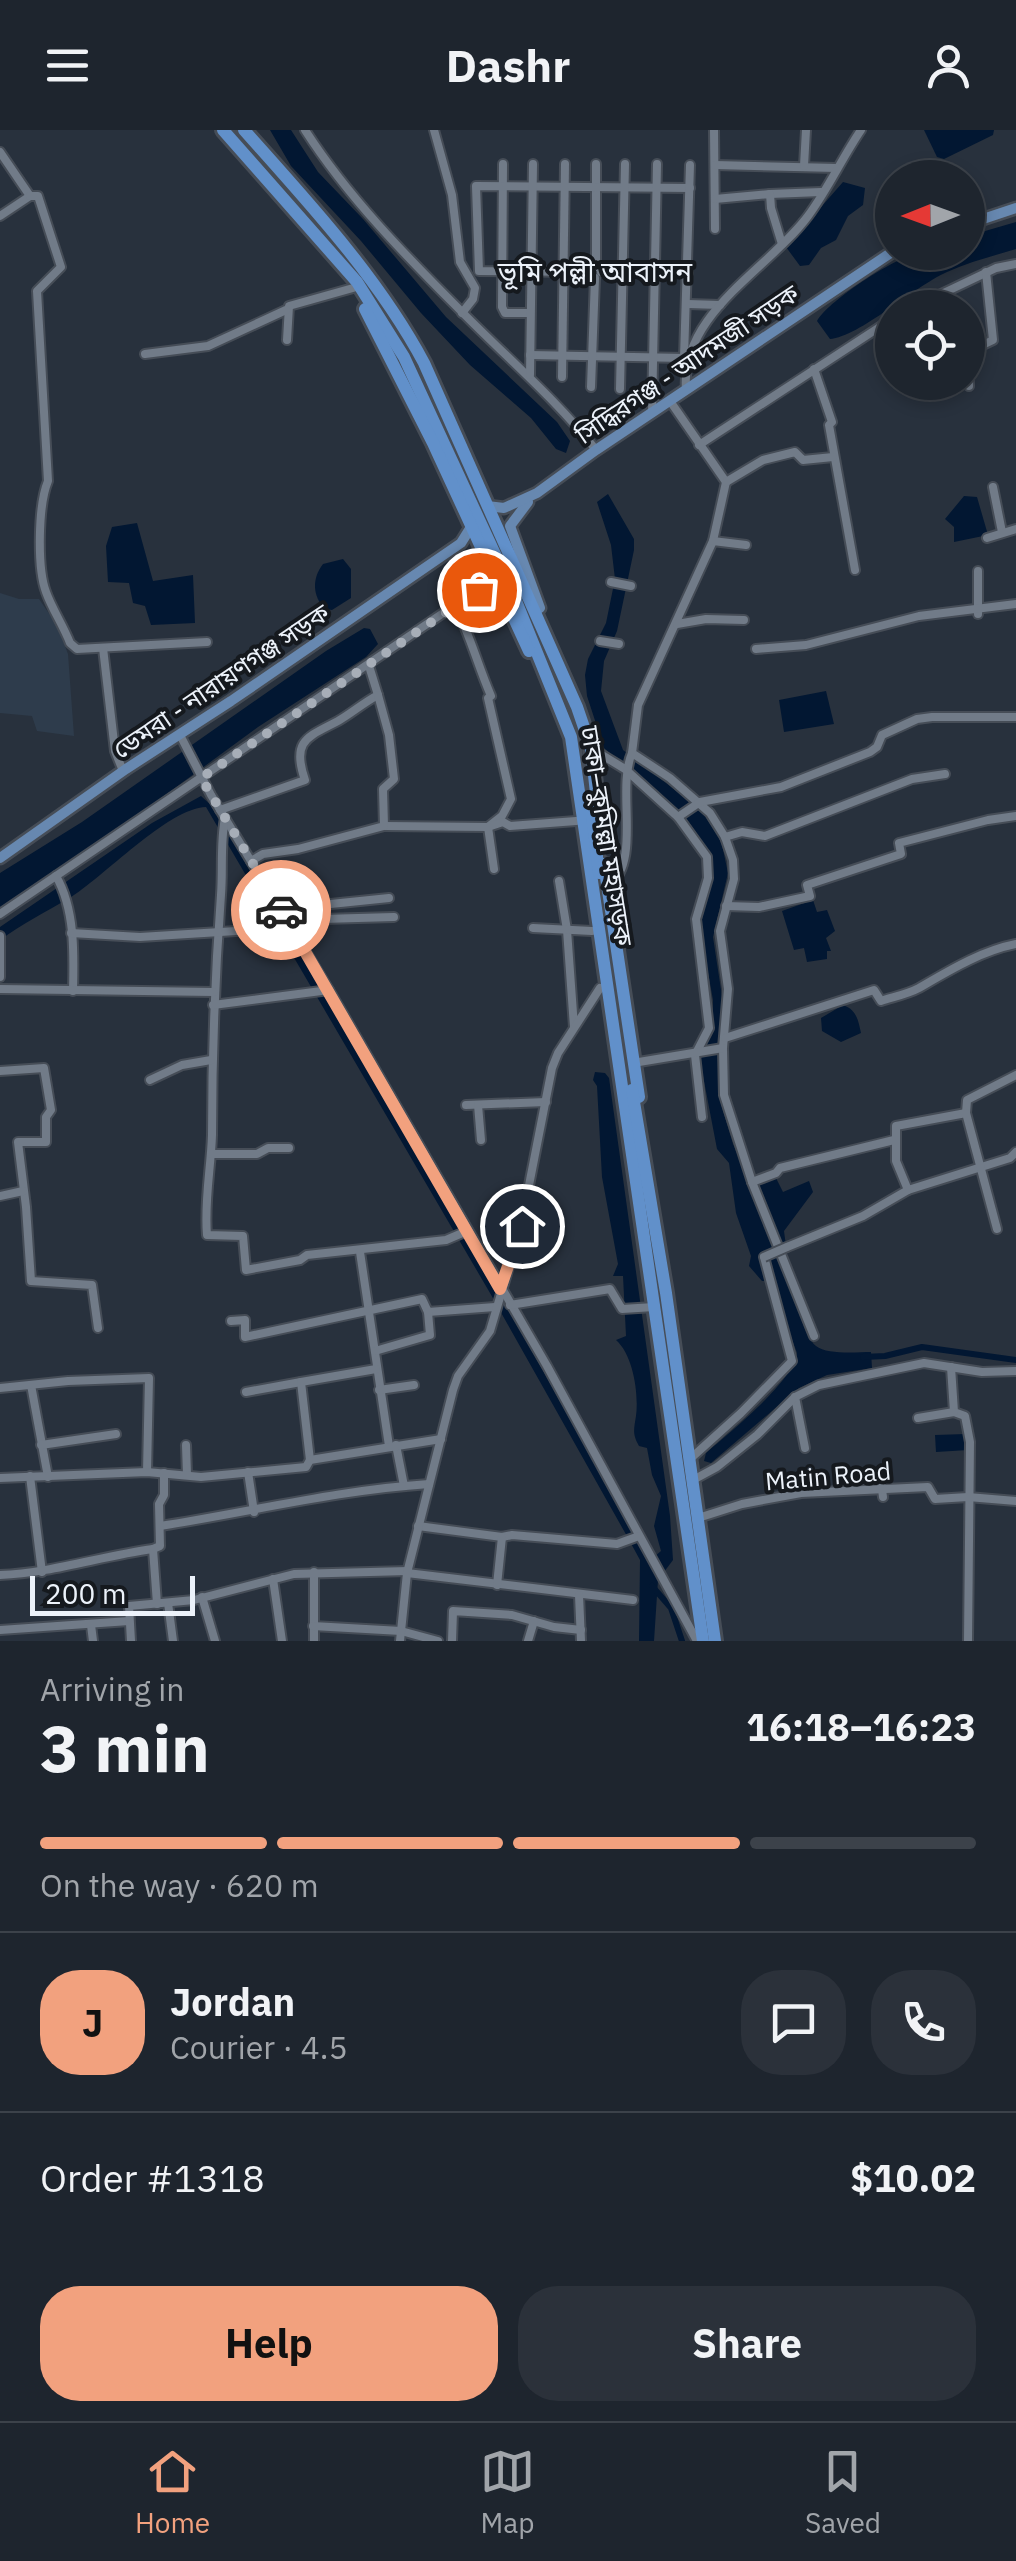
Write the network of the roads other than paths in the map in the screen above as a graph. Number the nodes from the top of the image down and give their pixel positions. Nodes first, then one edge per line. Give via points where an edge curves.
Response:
1 (214, 130) edge
2 (223, 130) edge
3 (234, 130) edge
4 (304, 130) edge
5 (434, 130) edge
6 (714, 130) edge
7 (806, 130) edge
8 (861, 130) edge
9 (247, 133) edge
10 (0, 152) edge
11 (502, 164) dead end
12 (532, 164) dead end
13 (565, 164) dead end
14 (596, 164) dead end
15 (625, 164) dead end
16 (657, 164) dead end
17 (690, 164) dead end
18 (715, 165) junction
19 (804, 166) junction
20 (837, 168) junction
21 (502, 186) junction
22 (532, 186) junction
23 (565, 186) junction
24 (596, 187) junction
25 (657, 187) junction
26 (625, 188) junction
27 (690, 188) junction
28 (821, 192) junction
29 (770, 194) junction
30 (32, 195) junction
31 (715, 199) junction
32 (1016, 208) edge
33 (0, 216) edge
34 (985, 218) edge
35 (715, 230) dead end
36 (782, 244) junction
37 (875, 262) edge
38 (1016, 264) edge
39 (503, 270) junction
40 (530, 271) junction
41 (564, 272) junction
42 (595, 272) junction
43 (624, 272) junction
44 (656, 272) junction
45 (688, 272) junction
46 (986, 272) junction
47 (353, 288) junction
48 (949, 290) edge
49 (688, 304) junction
50 (720, 304) dead end
51 (286, 310) junction
52 (462, 313) junction
53 (530, 313) junction
54 (875, 330) edge
55 (287, 340) dead end
56 (985, 344) edge
57 (145, 354) dead end
58 (530, 355) junction
59 (562, 355) junction
60 (592, 356) junction
61 (622, 356) junction
62 (654, 358) junction
63 (814, 370) junction
64 (530, 376) junction
65 (562, 377) dead end
66 (591, 387) dead end
67 (620, 390) dead end
68 (686, 390) junction
69 (670, 401) junction
70 (652, 412) junction
71 (699, 445) junction
72 (596, 450) junction
73 (833, 457) junction
74 (726, 482) junction
75 (992, 487) dead end
76 (537, 494) junction
77 (487, 506) junction
78 (504, 508) junction
79 (1016, 529) edge
80 (1002, 532) junction
81 (500, 533) junction
82 (471, 536) junction
83 (987, 538) dead end
84 (713, 540) junction
85 (746, 544) dead end
86 (855, 570) dead end
87 (978, 571) dead end
88 (495, 581) junction
89 (612, 582) dead end
90 (631, 586) dead end
91 (1016, 604) edge
92 (456, 605) junction
93 (978, 611) junction
94 (744, 620) dead end
95 (677, 624) junction
96 (600, 640) dead end
97 (208, 642) dead end
98 (619, 644) dead end
99 (103, 648) junction
100 (756, 649) dead end
101 (558, 660) junction
102 (369, 666) junction
103 (378, 695) junction
104 (1016, 717) edge
105 (180, 734) junction
106 (591, 748) junction
107 (632, 753) junction
108 (625, 769) junction
109 (123, 771) junction
110 (946, 774) dead end
111 (201, 778) junction
112 (700, 802) junction
113 (222, 814) junction
114 (1016, 816) edge
115 (678, 817) junction
116 (576, 821) junction
117 (384, 826) junction
118 (488, 827) junction
119 (725, 837) junction
120 (0, 858) edge
121 (251, 861) junction
122 (494, 869) dead end
123 (56, 876) junction
124 (559, 881) dead end
125 (607, 888) junction
126 (389, 898) dead end
127 (726, 906) junction
128 (0, 914) edge
129 (394, 917) dead end
130 (286, 918) junction
131 (533, 928) dead end
132 (567, 930) junction
133 (218, 931) junction
134 (592, 931) junction
135 (71, 933) junction
136 (0, 936) edge
137 (1016, 944) edge
138 (0, 977) edge
139 (600, 988) junction
140 (0, 989) edge
141 (329, 990) junction
142 (73, 991) junction
143 (214, 992) junction
144 (213, 1005) junction
145 (574, 1027) junction
146 (723, 1045) junction
147 (698, 1054) junction
148 (211, 1060) junction
149 (634, 1063) junction
150 (0, 1071) edge
151 (1016, 1075) edge
152 (150, 1080) dead end
153 (546, 1102) junction
154 (478, 1104) junction
155 (466, 1106) dead end
156 (966, 1113) junction
157 (702, 1117) dead end
158 (480, 1140) dead end
159 (894, 1140) junction
160 (289, 1148) dead end
161 (1016, 1152) edge
162 (211, 1154) junction
163 (636, 1155) junction
164 (979, 1167) junction
165 (752, 1182) junction
166 (23, 1190) junction
167 (908, 1190) junction
168 (0, 1196) edge
169 (997, 1229) dead end
170 (467, 1231) junction
171 (360, 1252) junction
172 (499, 1291) junction
173 (510, 1305) junction
174 (495, 1306) junction
175 (650, 1307) junction
176 (366, 1310) junction
177 (428, 1312) junction
178 (231, 1320) dead end
179 (98, 1328) dead end
180 (814, 1336) dead end
181 (375, 1351) junction
182 (951, 1367) junction
183 (376, 1368) junction
184 (1016, 1371) edge
185 (301, 1382) junction
186 (32, 1384) junction
187 (414, 1385) dead end
188 (0, 1388) edge
189 (379, 1390) junction
190 (246, 1392) dead end
191 (795, 1397) junction
192 (954, 1412) junction
193 (918, 1418) dead end
194 (116, 1434) dead end
195 (441, 1440) junction
196 (41, 1445) junction
197 (186, 1445) dead end
198 (393, 1446) junction
199 (805, 1448) dead end
200 (690, 1459) junction
201 (310, 1460) junction
202 (147, 1472) junction
203 (248, 1472) junction
204 (164, 1473) junction
205 (880, 1474) dead end
206 (30, 1476) junction
207 (48, 1476) junction
208 (187, 1476) junction
209 (0, 1478) edge
210 (694, 1480) junction
211 (430, 1484) junction
212 (404, 1486) junction
213 (883, 1494) junction
214 (968, 1496) junction
215 (1016, 1501) edge
216 (254, 1512) junction
217 (698, 1518) junction
218 (160, 1526) junction
219 (418, 1526) junction
220 (502, 1537) junction
221 (635, 1537) junction
222 (153, 1549) junction
223 (42, 1572) junction
224 (314, 1572) junction
225 (408, 1572) junction
226 (0, 1575) edge
227 (272, 1578) junction
228 (497, 1586) junction
229 (579, 1595) junction
230 (202, 1597) junction
231 (633, 1600) dead end
232 (168, 1603) junction
233 (157, 1604) junction
234 (130, 1621) junction
235 (534, 1622) junction
236 (91, 1625) junction
237 (313, 1626) junction
238 (41, 1627) junction
239 (0, 1630) edge
240 (581, 1630) junction
241 (400, 1636) edge
242 (40, 1641) edge
243 (93, 1641) edge
244 (132, 1641) edge
245 (172, 1641) edge
246 (215, 1641) edge
247 (282, 1641) edge
248 (314, 1641) edge
249 (438, 1641) edge
250 (452, 1641) edge
251 (528, 1641) edge
252 (581, 1641) edge
253 (700, 1641) edge
254 (715, 1641) edge
255 (968, 1641) edge

1 - 47 highway
2 - 163 highway, ঢাকা–কুমিল্লা মহাসড়ক via 357,282 404,357 554,688 576,754
3 - 163 highway, ঢাকা–কুমিল্লা মহাসড়ক via 363,278 396,328 573,713 586,765
4 - 52 street via 356,198
5 - 52 street via 452,195 460,262 475,288
6 - 18 street
7 - 19 street
8 - 20 street
9 - 77 highway via 400,318
10 - 30 street
11 - 21 street
12 - 22 street
13 - 23 street
14 - 24 street
15 - 26 street
16 - 25 street
17 - 27 street
18 - 19 street
18 - 31 street
19 - 20 street
20 - 28 street
21 - 22 street
21 - 39 street
21 - 39 street via 476,186 478,271
22 - 23 street
22 - 40 street
23 - 24 street
23 - 41 street
24 - 26 street
24 - 42 street
25 - 26 street
25 - 27 street
25 - 44 street
26 - 43 street
27 - 45 street
28 - 29 street
28 - 36 street
29 - 31 street
29 - 36 street
30 - 33 street
30 - 99 street via 61,266 37,290 48,481 44,590 72,646
31 - 35 street
32 - 34 main road
36 - 68 street via 702,330
37 - 68 main road, সিদ্ধিরগঞ্জ - আদমজী সড়ক
38 - 46 street
39 - 40 street
39 - 53 street via 504,313
40 - 41 street
40 - 53 street
41 - 42 street
41 - 59 street
42 - 43 street
42 - 60 street
43 - 44 street
43 - 61 street
44 - 45 street
44 - 62 street
45 - 49 street
46 - 48 street
46 - 56 street via 993,340
47 - 51 street
47 - 82 highway via 433,443
49 - 50 street
49 - 62 street via 684,358
51 - 55 street
51 - 57 street via 208,346
52 - 64 street
53 - 58 street
54 - 63 street
58 - 59 street
58 - 64 street
59 - 60 street
59 - 65 street
60 - 61 street
60 - 66 street
61 - 62 street
61 - 67 street
62 - 70 street
63 - 71 street
63 - 73 street via 832,422
64 - 72 street
68 - 69 main road, সিদ্ধিরগঞ্জ - আদমজী সড়ক
69 - 70 main road, সিদ্ধিরগঞ্জ - আদমজী সড়ক
69 - 71 street
70 - 72 main road, সিদ্ধিরগঞ্জ - আদমজী সড়ক
71 - 74 street
72 - 76 main road, সিদ্ধিরগঞ্জ - আদমজী সড়ক
73 - 74 street via 803,460 795,452 764,460
73 - 86 street
74 - 84 street
75 - 80 street
76 - 78 main road, সিদ্ধিরগঞ্জ - আদমজী সড়ক
76 - 101 main road via 510,526
77 - 78 main road, সিদ্ধিরগঞ্জ - আদমজী সড়ক
77 - 81 highway
78 - 81 main road
79 - 80 street
80 - 83 street
81 - 101 highway
82 - 88 highway
82 - 105 main road, ডেমরা - নারায়ণগঞ্জ সড়ক
84 - 85 street
84 - 95 street
87 - 93 street
88 - 92 street
88 - 116 highway via 556,713
89 - 90 street
91 - 93 street
92 - 102 street
92 - 118 street via 491,696 511,799
93 - 100 street via 919,616 806,645
94 - 95 street
95 - 107 street via 638,705
96 - 98 street
97 - 99 street
99 - 109 street
101 - 106 highway
102 - 103 street
102 - 111 street
103 - 113 street via 312,732 301,746 305,780
103 - 117 street via 394,779 383,789
104 - 112 street via 918,719 882,736 870,752 781,787
105 - 109 main road, ডেমরা - নারায়ণগঞ্জ সড়ক
105 - 111 street
106 - 108 street
106 - 125 highway
107 - 108 street
107 - 112 street
108 - 115 street
108 - 125 street via 623,870
109 - 120 main road, ডেমরা - নারায়ণগঞ্জ সড়ক
110 - 119 street via 912,780 765,836
111 - 113 street
111 - 123 street
112 - 115 street
112 - 119 street
113 - 121 street
113 - 133 street
114 - 127 street via 899,843 900,854 808,885 810,896
115 - 147 street via 707,857 696,920 708,1028
116 - 118 street
116 - 134 highway
117 - 118 street
117 - 121 street
118 - 122 street
119 - 127 street via 734,879
121 - 130 street
123 - 128 street
123 - 135 street via 68,900
124 - 132 street
125 - 149 highway
126 - 130 street via 321,905
127 - 146 street via 720,931 728,989
129 - 130 street
130 - 133 street via 268,929
130 - 141 street
131 - 132 street
132 - 134 street
132 - 145 street
133 - 135 street
133 - 143 street
134 - 139 highway
135 - 142 street
136 - 138 street
137 - 146 street via 880,1002 874,990
139 - 145 street
139 - 163 highway via 618,1108
140 - 142 street
141 - 144 street
141 - 170 street
142 - 143 street
143 - 144 street
144 - 148 street
145 - 153 street via 552,1068
146 - 147 street
146 - 165 street via 724,1094
147 - 149 street
147 - 157 street
148 - 152 street
148 - 162 street
149 - 163 highway via 644,1131
150 - 166 street via 44,1068 46,1142 18,1142
151 - 156 street via 967,1100
153 - 154 street
153 - 172 street via 522,1226
154 - 155 street
154 - 158 street
156 - 159 street via 896,1126
156 - 164 street
159 - 165 street via 820,1156
159 - 167 street
160 - 162 street
161 - 164 street
162 - 171 street via 208,1235 243,1236 246,1270 307,1255
163 - 175 highway, ঢাকা–কুমিল্লা মহাসড়ক
163 - 200 highway, ঢাকা–কুমিল্লা মহাসড়ক
164 - 167 street
164 - 169 street
165 - 180 street
166 - 168 street
166 - 179 street via 31,1281 92,1286
167 - 200 street, bridge via 764,1257 792,1361
170 - 171 street
170 - 172 street
171 - 176 street
172 - 173 street
172 - 174 street
173 - 175 street via 610,1289 622,1309
173 - 221 street
174 - 177 street
174 - 195 street via 490,1331 458,1376
175 - 253 highway, ঢাকা–কুমিল্লা মহাসড়ক
176 - 177 street via 422,1298
176 - 178 street via 245,1337 246,1320
176 - 181 street
177 - 181 street via 430,1335
181 - 183 street
182 - 184 street
182 - 191 street via 893,1368
182 - 192 street
183 - 185 street
183 - 189 street
185 - 190 street
185 - 201 street
186 - 188 street
186 - 196 street
186 - 202 street via 149,1378
187 - 189 street
189 - 198 street
191 - 199 street
191 - 210 street via 757,1435
192 - 193 street
192 - 214 street via 965,1416 970,1442
194 - 196 street
195 - 198 street
195 - 211 street
196 - 207 street
197 - 208 street
198 - 201 street
198 - 212 street
200 - 210 highway, ঢাকা–কুমিল্লা মহাসড়ক
201 - 203 street via 306,1467
202 - 204 street
202 - 207 street
203 - 208 street
203 - 216 street
204 - 208 street
204 - 218 street
205 - 213 street
206 - 207 street
206 - 209 street
206 - 223 street
210 - 217 highway, ঢাকা–কুমিল্লা মহাসড়ক
211 - 212 street
211 - 219 street
212 - 216 street
213 - 214 street, Matin Road via 928,1487 935,1499
213 - 217 street, Matin Road via 801,1494
214 - 215 street, Matin Road
214 - 255 street
216 - 218 street
217 - 254 highway, ঢাকা–কুমিল্লা মহাসড়ক
218 - 222 street via 160,1546
219 - 220 street
219 - 225 street
220 - 221 street via 617,1544
220 - 228 street
221 - 253 street
222 - 223 street
222 - 233 street
223 - 226 street
224 - 225 street
224 - 227 street
224 - 237 street
225 - 228 street
225 - 241 street
227 - 230 street
227 - 247 street
228 - 229 street
229 - 231 street
229 - 240 street
230 - 232 street
230 - 246 street
232 - 233 street
232 - 245 street
233 - 234 street via 129,1606
234 - 236 street
234 - 244 street
235 - 240 street
235 - 250 street via 454,1610
235 - 251 street
236 - 238 street
236 - 243 street
237 - 241 street
237 - 248 street
238 - 239 street
238 - 242 street
240 - 252 street
241 - 249 street

